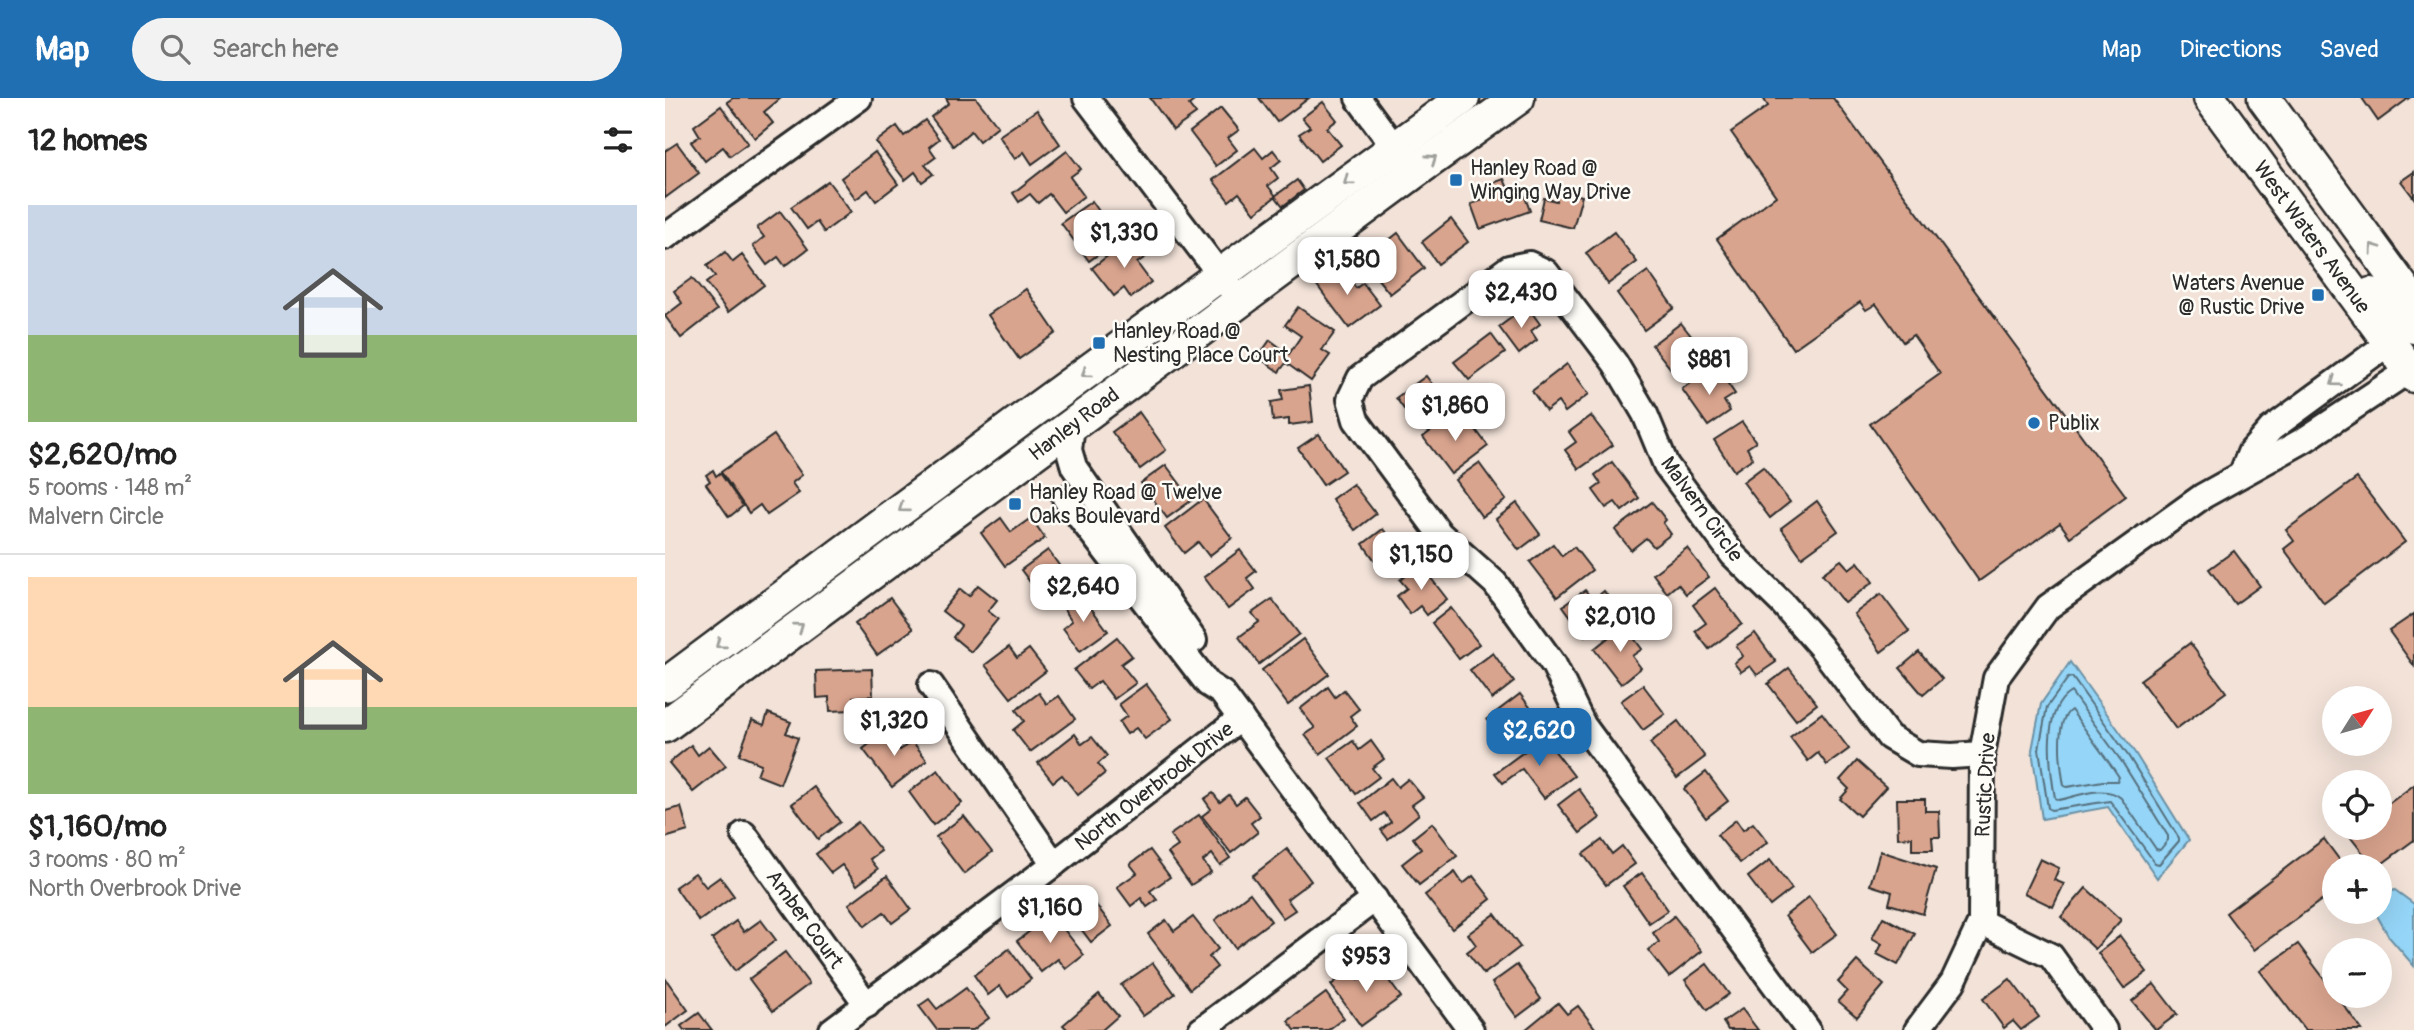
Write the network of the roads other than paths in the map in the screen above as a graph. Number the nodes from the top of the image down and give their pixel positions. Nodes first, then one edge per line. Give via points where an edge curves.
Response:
1 (859, 98) edge
2 (1086, 98) edge
3 (1358, 98) edge
4 (1463, 98) edge
5 (2210, 98) edge
6 (2228, 98) edge
7 (2264, 98) edge
8 (1508, 101) edge
9 (1394, 147) junction
10 (2344, 207) junction
11 (665, 237) edge
12 (1221, 276) junction
13 (1240, 301) junction
14 (2414, 303) edge
15 (2408, 353) edge
16 (1038, 407) junction
17 (1072, 425) junction
18 (2242, 473) junction
19 (1065, 498) dead end
20 (943, 521) junction
21 (1100, 524) junction
22 (665, 685) edge
23 (931, 685) dead end
24 (1241, 718) junction
25 (665, 726) edge
26 (1982, 754) junction
27 (744, 834) dead end
28 (1054, 864) junction
29 (1375, 899) junction
30 (1981, 922) junction
31 (867, 1005) junction
32 (832, 1030) edge
33 (1201, 1030) edge
34 (1471, 1030) edge
35 (1808, 1030) edge
36 (1917, 1030) edge
37 (2104, 1030) edge

1 - 11 street
2 - 12 street
3 - 9 street
4 - 9 main road, Hanley Road
5 - 15 main road, West Waters Avenue via 2297,217
6 - 10 main road via 2244,106 2302,182
7 - 10 main road, West Waters Avenue
13 -> 8 main road, Hanley Road
9 -> 12 main road, Hanley Road
14 -> 10 main road, West Waters Avenue
12 - 13 street
12 -> 16 main road, Hanley Road
13 - 17 main road, Hanley Road
15 - 18 street, Rustic Drive via 2304,440
15 -> 18 street via 2271,429 2250,453
16 - 20 main road via 1035,433 951,496 943,508
16 -> 22 main road, Hanley Road
17 - 20 main road, Hanley Road
17 - 21 street via 1069,450
18 - 26 street, Rustic Drive via 2048,607 1996,678
19 - 21 street
25 -> 20 main road, Hanley Road
21 - 24 street via 1219,676 1222,692
23 - 28 street
24 - 28 street, North Overbrook Drive
24 - 29 street
26 - 30 street, Rustic Drive
26 - 35 street, Malvern Circle via 1918,754 1889,737 1820,646 1733,555 1666,465 1645,414 1615,363 1546,272 1529,264 1509,268 1360,378 1350,398 1356,421 1440,534 1495,583 1554,665 1583,725
27 - 31 street, Amber Court
28 - 31 street, North Overbrook Drive
29 - 33 street
29 - 34 street
30 - 36 street, Rustic Drive via 1953,982
30 - 37 street via 2051,956
31 - 32 street, North Overbrook Drive

